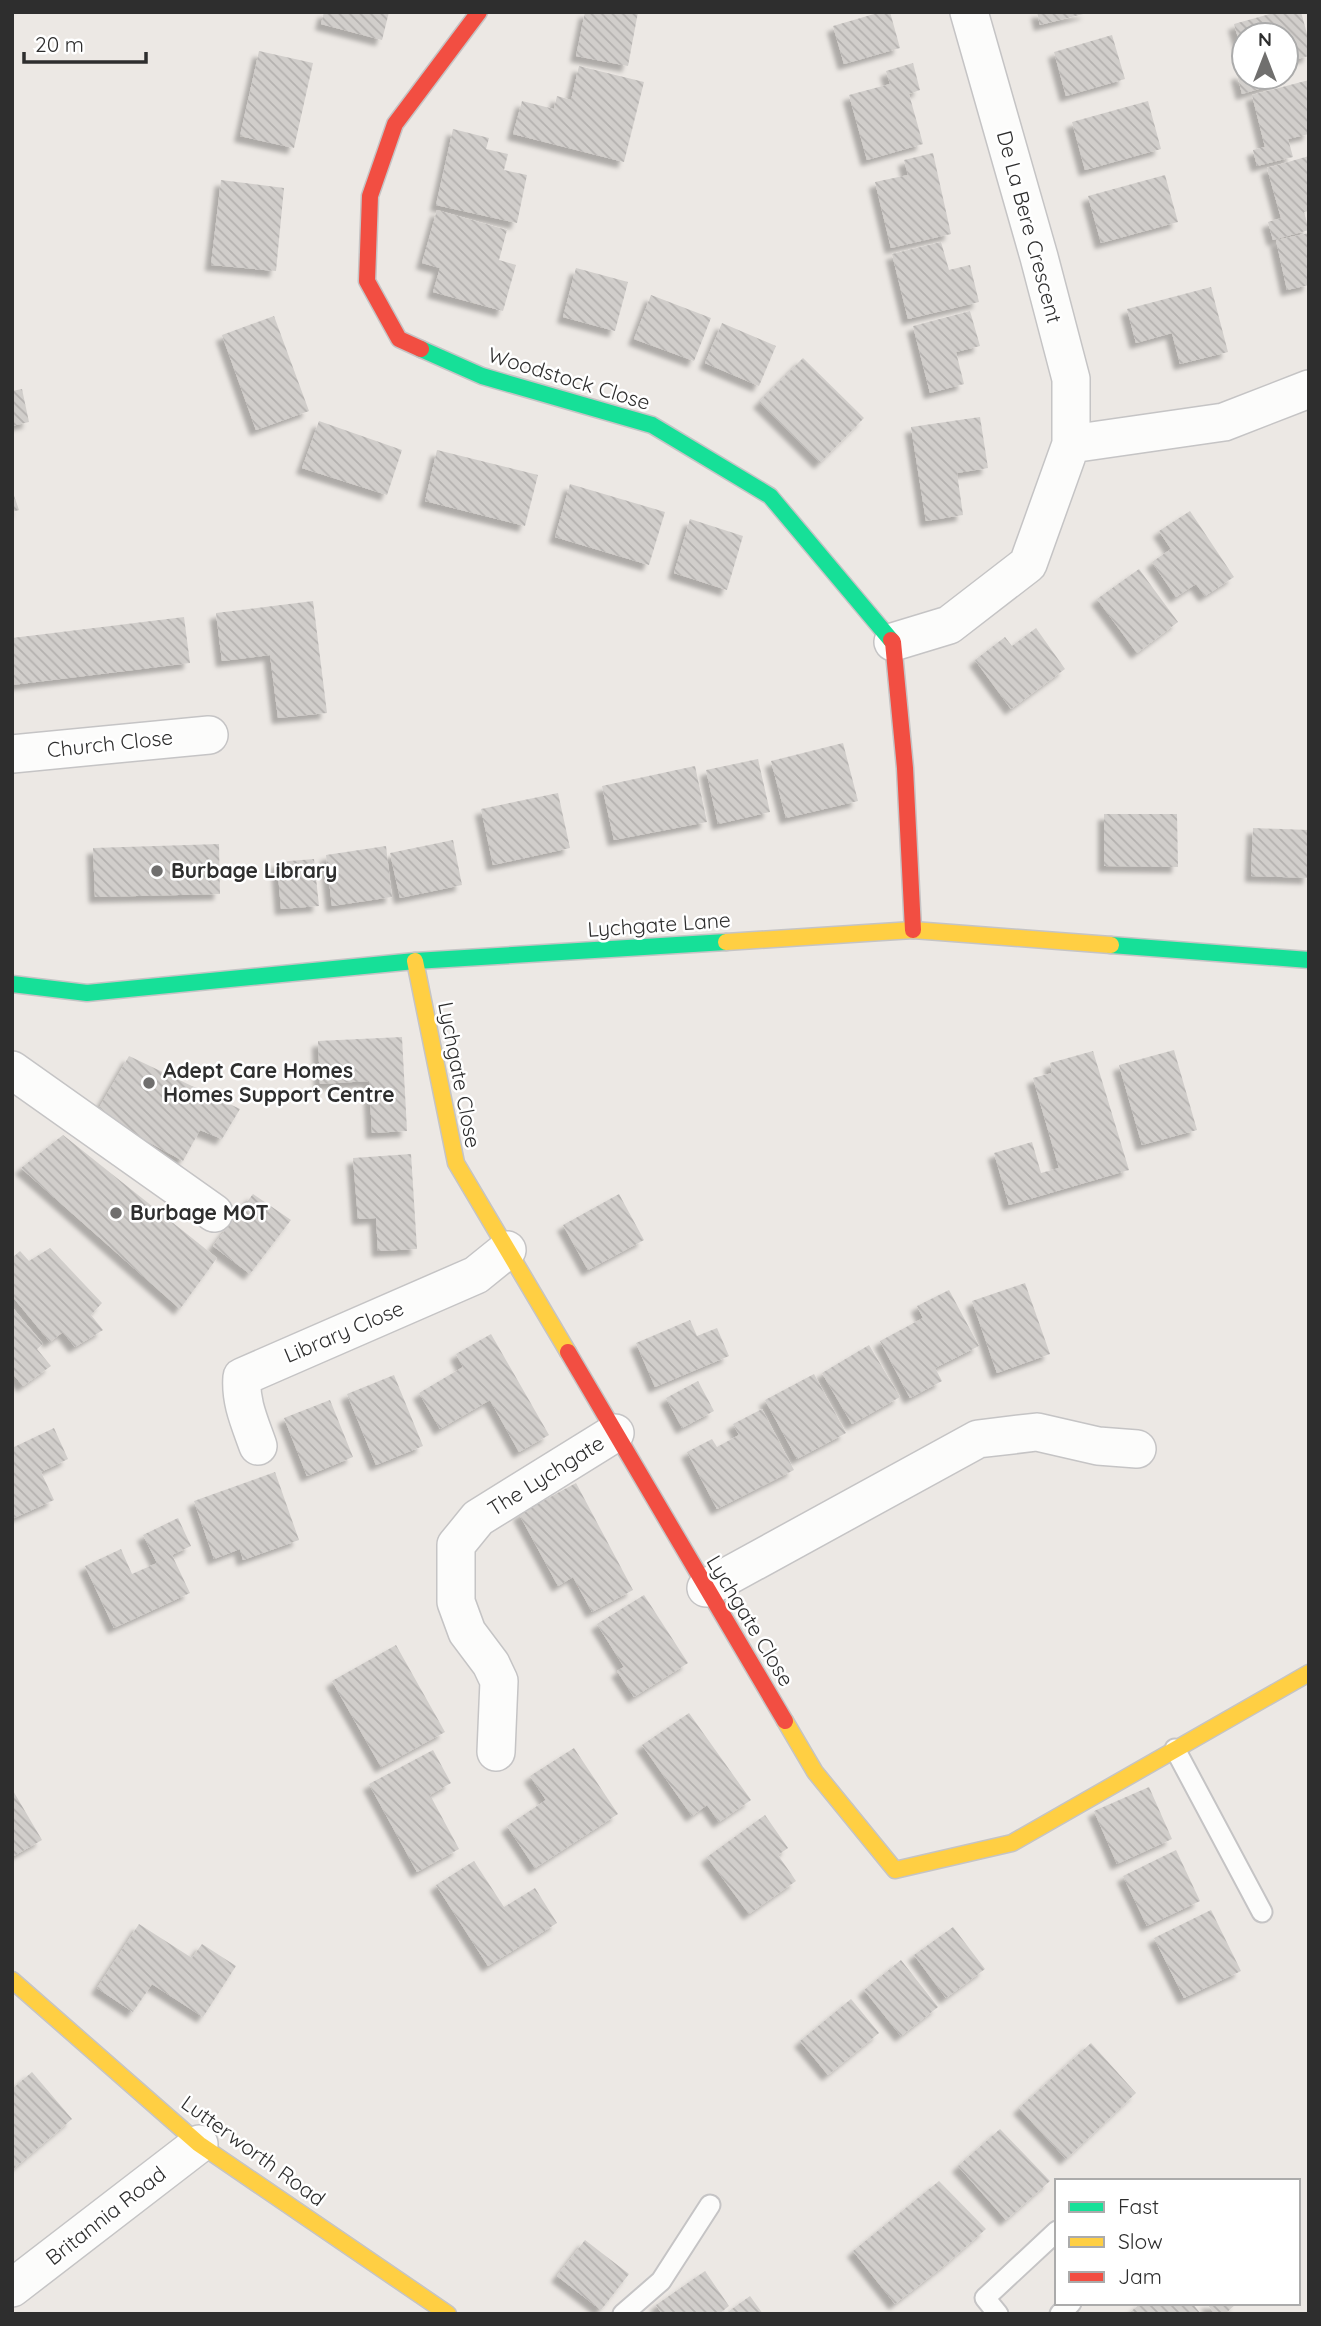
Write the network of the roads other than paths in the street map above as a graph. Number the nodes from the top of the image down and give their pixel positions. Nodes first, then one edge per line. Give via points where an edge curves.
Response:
1 (479, 12) edge
2 (969, 12) edge
3 (1309, 389) edge
4 (1071, 444) junction
5 (893, 642) junction
6 (209, 735) dead end
7 (12, 754) edge
8 (913, 930) junction
9 (1309, 960) edge
10 (415, 961) junction
11 (12, 984) edge
12 (12, 1070) edge
13 (214, 1213) dead end
14 (507, 1250) junction
15 (615, 1433) junction
16 (258, 1446) dead end
17 (1137, 1449) dead end
18 (706, 1588) junction
19 (1308, 1673) edge
20 (1175, 1749) junction
21 (496, 1752) dead end
22 (1262, 1912) dead end
23 (12, 1980) edge
24 (199, 2144) junction
25 (710, 2205) dead end
26 (1055, 2233) edge
27 (12, 2288) edge
28 (448, 2314) edge
29 (623, 2314) edge
30 (998, 2314) edge

1 - 5 street, Woodstock Close via 395,124 370,196 367,281 399,339 482,376 652,425 770,496
2 - 4 street, De La Bere Crescent via 1071,379
3 - 4 street via 1224,422
4 - 5 street, De La Bere Crescent via 1028,564 949,625
5 - 8 street
6 - 7 street, Church Close
8 - 9 street, Lychgate Lane
8 - 10 street, Lychgate Lane
10 - 11 street, Lychgate Lane via 87,993
10 - 14 street, Lychgate Close via 456,1163
12 - 13 street
14 - 15 street, Lychgate Close
14 - 16 street, Library Close via 476,1275 242,1377 244,1406
15 - 18 street, Lychgate Close
15 - 21 street, The Lychgate via 478,1518 456,1545 456,1602 467,1632 499,1681
17 - 18 street via 1098,1446 1037,1432 978,1439
18 - 20 street, Lychgate Close via 815,1772 895,1870 1012,1843
19 - 20 street, Lychgate Close
20 - 22 lane
23 - 24 street, Lutterworth Road
24 - 27 street, Britannia Road
24 - 28 street, Lutterworth Road
25 - 29 lane via 662,2281
26 - 30 lane via 985,2298

